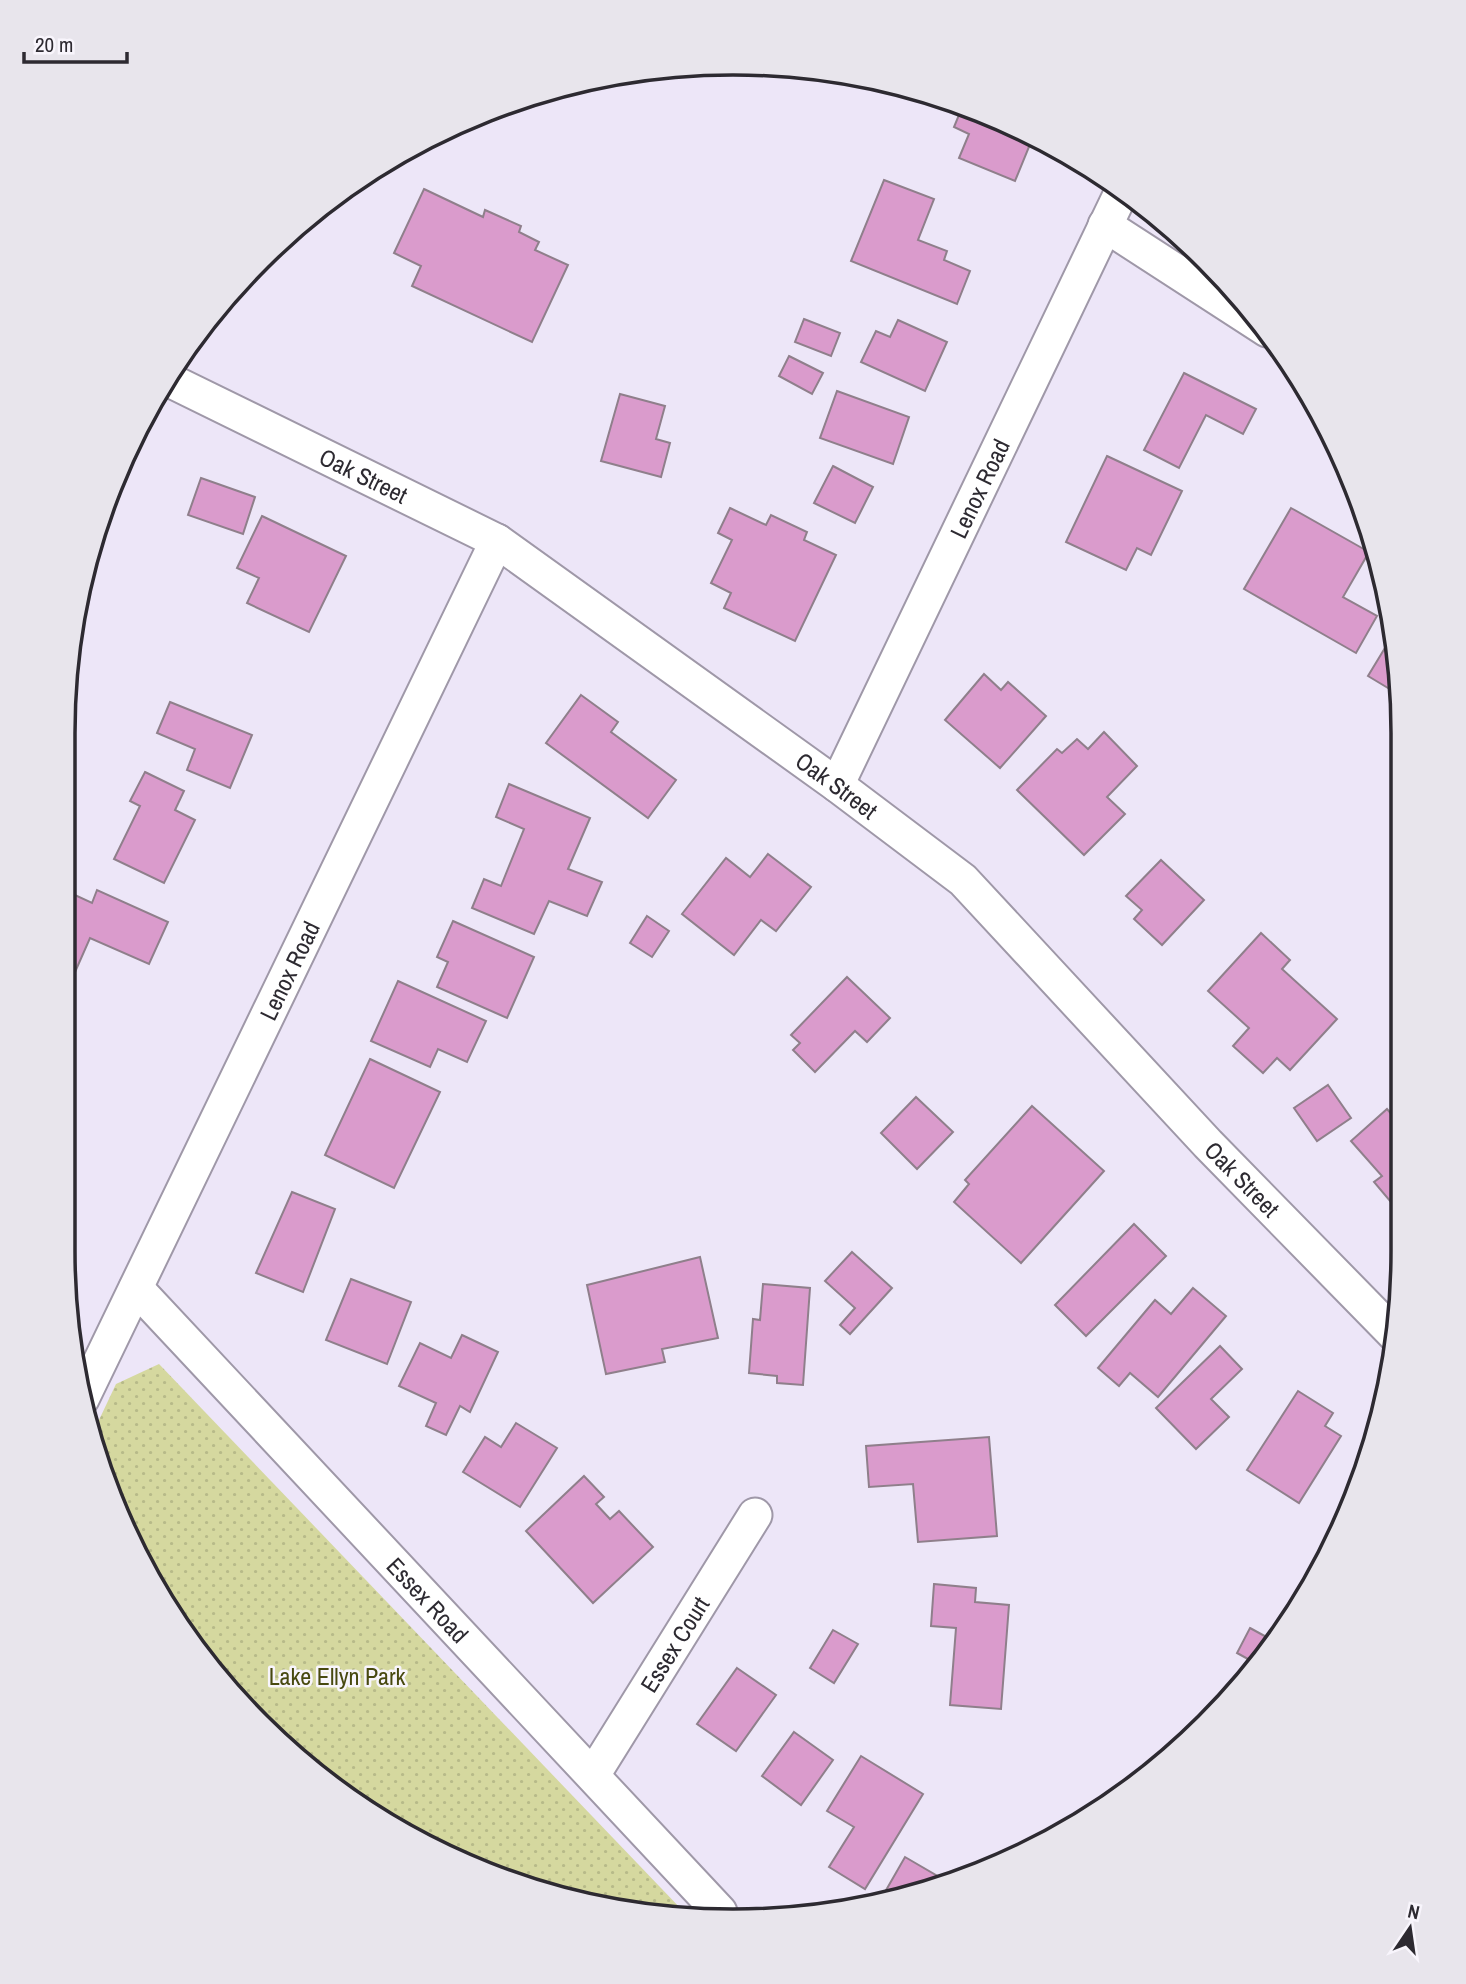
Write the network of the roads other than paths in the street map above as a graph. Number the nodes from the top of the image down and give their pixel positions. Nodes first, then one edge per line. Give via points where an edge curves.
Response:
1 (1118, 200) edge
2 (1105, 225) junction
3 (1237, 311) edge
4 (176, 383) edge
5 (497, 541) junction
6 (837, 785) junction
7 (136, 1288) junction
8 (1386, 1326) edge
9 (89, 1384) edge
10 (755, 1515) dead end
11 (593, 1775) junction
12 (717, 1908) edge

1 - 2 street, Lenox Road
2 - 3 street
2 - 6 street, Lenox Road
4 - 5 street, Oak Street
5 - 6 street, Oak Street
5 - 7 street, Lenox Road
6 - 8 street, Oak Street via 963,880 1208,1144
7 - 9 street, Lenox Road
7 - 11 street, Essex Road
10 - 11 street, Essex Court
11 - 12 street, Essex Road

